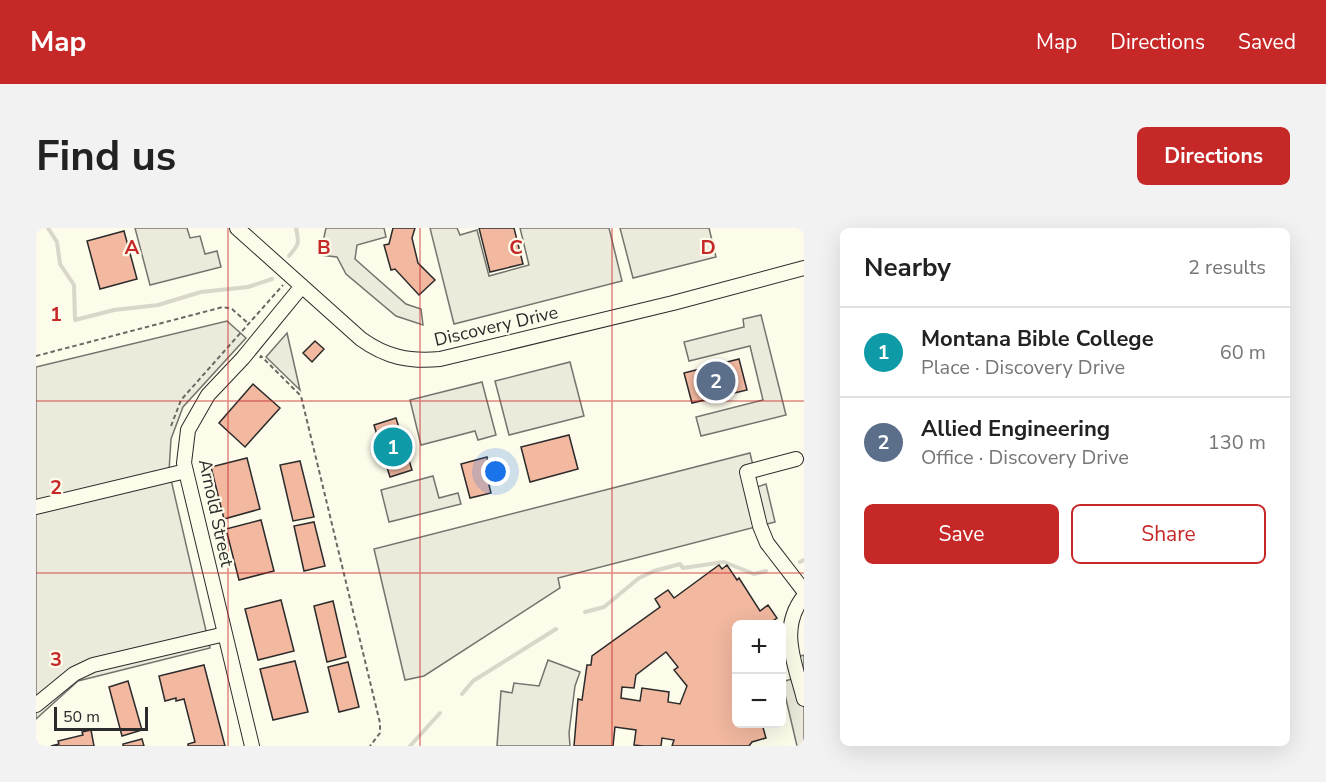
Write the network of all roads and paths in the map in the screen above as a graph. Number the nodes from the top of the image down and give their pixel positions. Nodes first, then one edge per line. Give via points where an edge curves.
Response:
1 (237, 228) edge
2 (804, 268) edge
3 (291, 276) junction
4 (302, 286) junction
5 (249, 324) junction
6 (36, 356) edge
7 (257, 361) dead end
8 (171, 426) dead end
9 (796, 459) dead end
10 (186, 471) junction
11 (36, 507) edge
12 (804, 591) edge
13 (804, 596) edge
14 (225, 634) junction
15 (804, 699) edge
16 (36, 705) edge
17 (252, 746) edge
18 (370, 746) edge

1 - 3 street, Discovery Drive
2 - 4 street, Discovery Drive via 457,355 416,361 402,359 361,339
3 - 4 street, Discovery Drive
3 - 5 path
4 - 10 street, Arnold Street via 208,395 188,430
5 - 6 path via 232,309 223,307
5 - 8 path via 181,400
7 - 18 path via 261,356 301,396 380,723 380,733
9 - 12 street via 747,472 767,543
10 - 11 street
10 - 14 street, Arnold Street
13 - 15 street via 790,621 789,640
14 - 16 street via 93,665 74,674
14 - 17 street, Arnold Street

